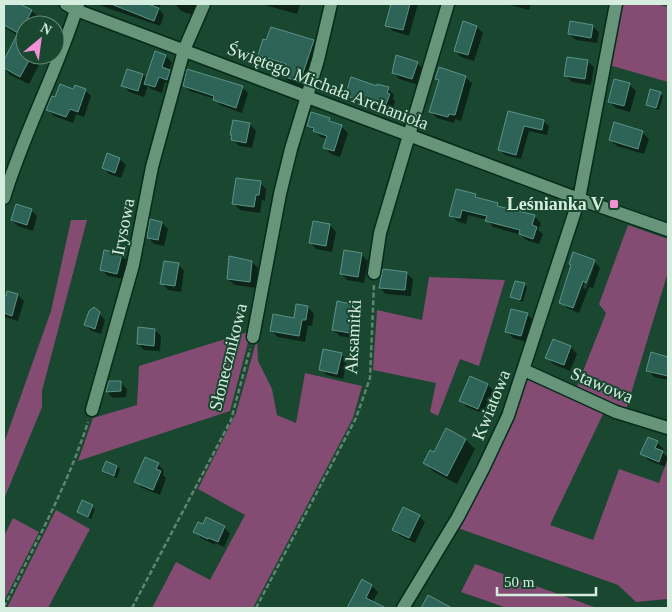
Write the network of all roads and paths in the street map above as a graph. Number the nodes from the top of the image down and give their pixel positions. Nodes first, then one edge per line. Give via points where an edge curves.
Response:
1 (204, 4) edge
2 (331, 4) edge
3 (448, 4) edge
4 (616, 4) edge
5 (73, 6) edge
6 (184, 50) junction
7 (307, 97) junction
8 (408, 135) junction
9 (4, 198) edge
10 (579, 200) junction
11 (668, 230) edge
12 (374, 273) joint
13 (253, 337) joint
14 (524, 370) junction
15 (92, 410) joint
16 (668, 428) edge
17 (4, 607) edge
18 (132, 608) edge
19 (256, 608) edge
20 (403, 608) edge

1 - 6 street, Irysowa
2 - 7 street, Słonecznikowa
3 - 8 street
4 - 10 street, Kwiatowa
5 - 6 street, Świętego Michała Archanioła
5 - 9 street via 53,70
6 - 7 street, Świętego Michała Archanioła
6 - 15 street, Irysowa via 152,168 133,265
7 - 8 street, Świętego Michała Archanioła
7 - 13 street, Słonecznikowa via 280,194
8 - 10 street, Świętego Michała Archanioła
8 - 12 street via 380,233
10 - 11 street, Świętego Michała Archanioła
10 - 14 street, Kwiatowa
12 - 19 path, Aksamitki via 370,378 356,418
13 - 18 path, Słonecznikowa via 231,420
14 - 16 street, Stawowa via 616,412
14 - 20 street, Kwiatowa via 508,416 483,469
15 - 17 path via 55,506

